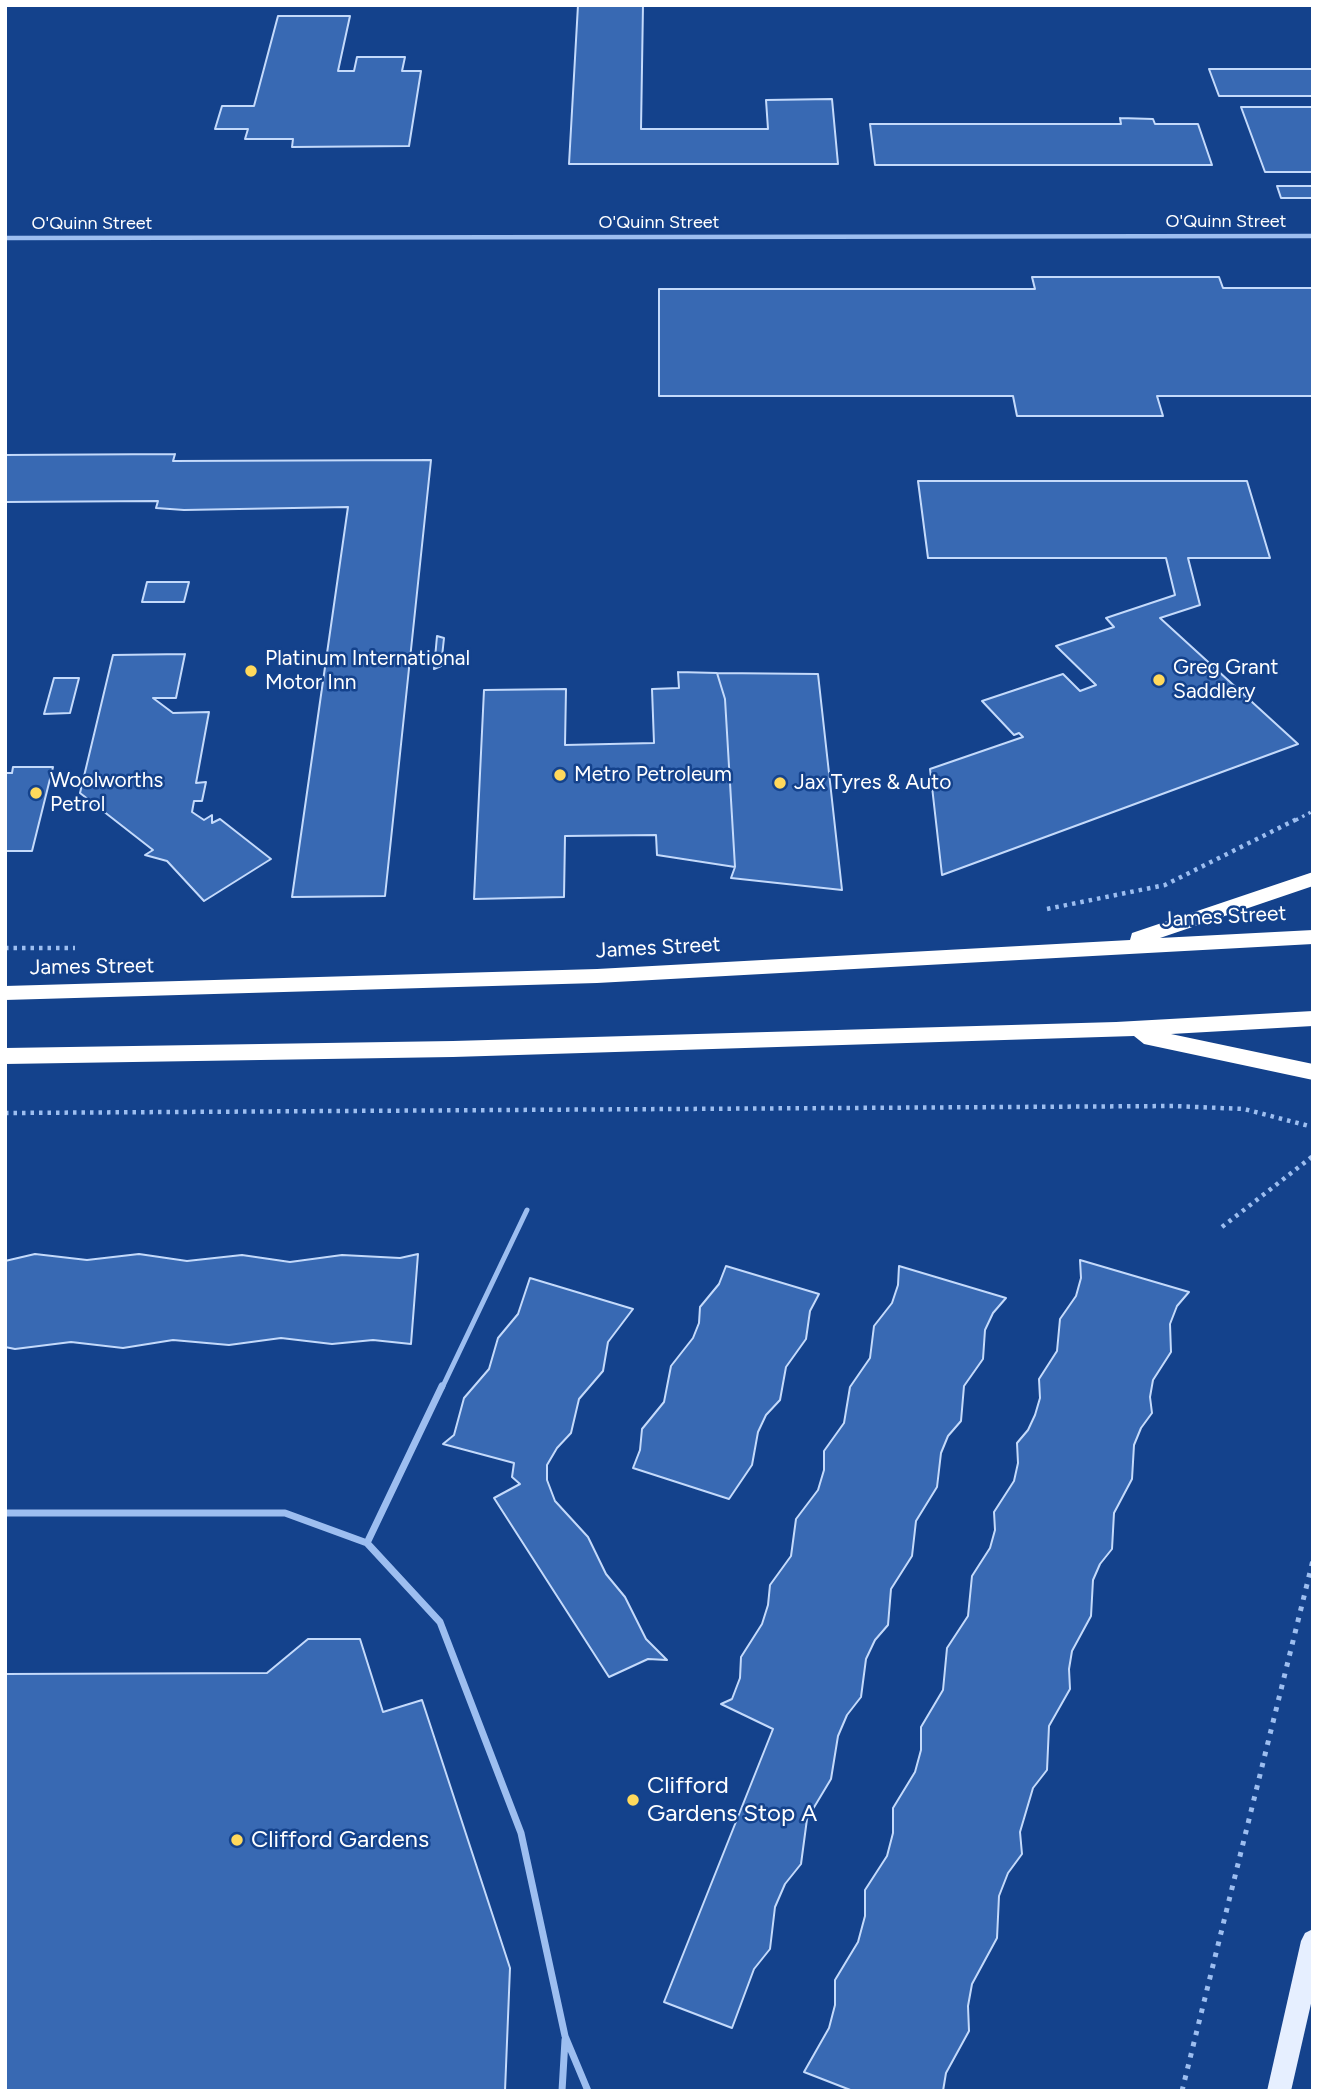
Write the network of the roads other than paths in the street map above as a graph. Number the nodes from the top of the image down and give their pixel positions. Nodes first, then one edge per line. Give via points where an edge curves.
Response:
1 (1313, 236) edge
2 (5, 238) edge
3 (1313, 879) edge
4 (1313, 937) edge
5 (1110, 947) junction
6 (5, 993) edge
7 (1313, 1018) edge
8 (1116, 1030) junction
9 (5, 1056) edge
10 (1313, 1072) edge
11 (527, 1210) dead end
12 (5, 1513) edge
13 (367, 1543) junction
14 (1313, 1941) edge
15 (565, 2036) junction
16 (562, 2091) edge
17 (588, 2091) edge
18 (1279, 2091) edge

1 - 2 street, O'Quinn Street
3 - 5 highway
4 - 5 highway, James Street
5 - 6 highway, James Street via 597,976
7 - 8 highway
8 - 9 highway
8 - 10 highway
11 - 13 lane
12 - 13 lane via 285,1513
13 - 15 lane via 440,1622 521,1833
14 - 18 main road
15 - 16 lane
15 - 17 lane

